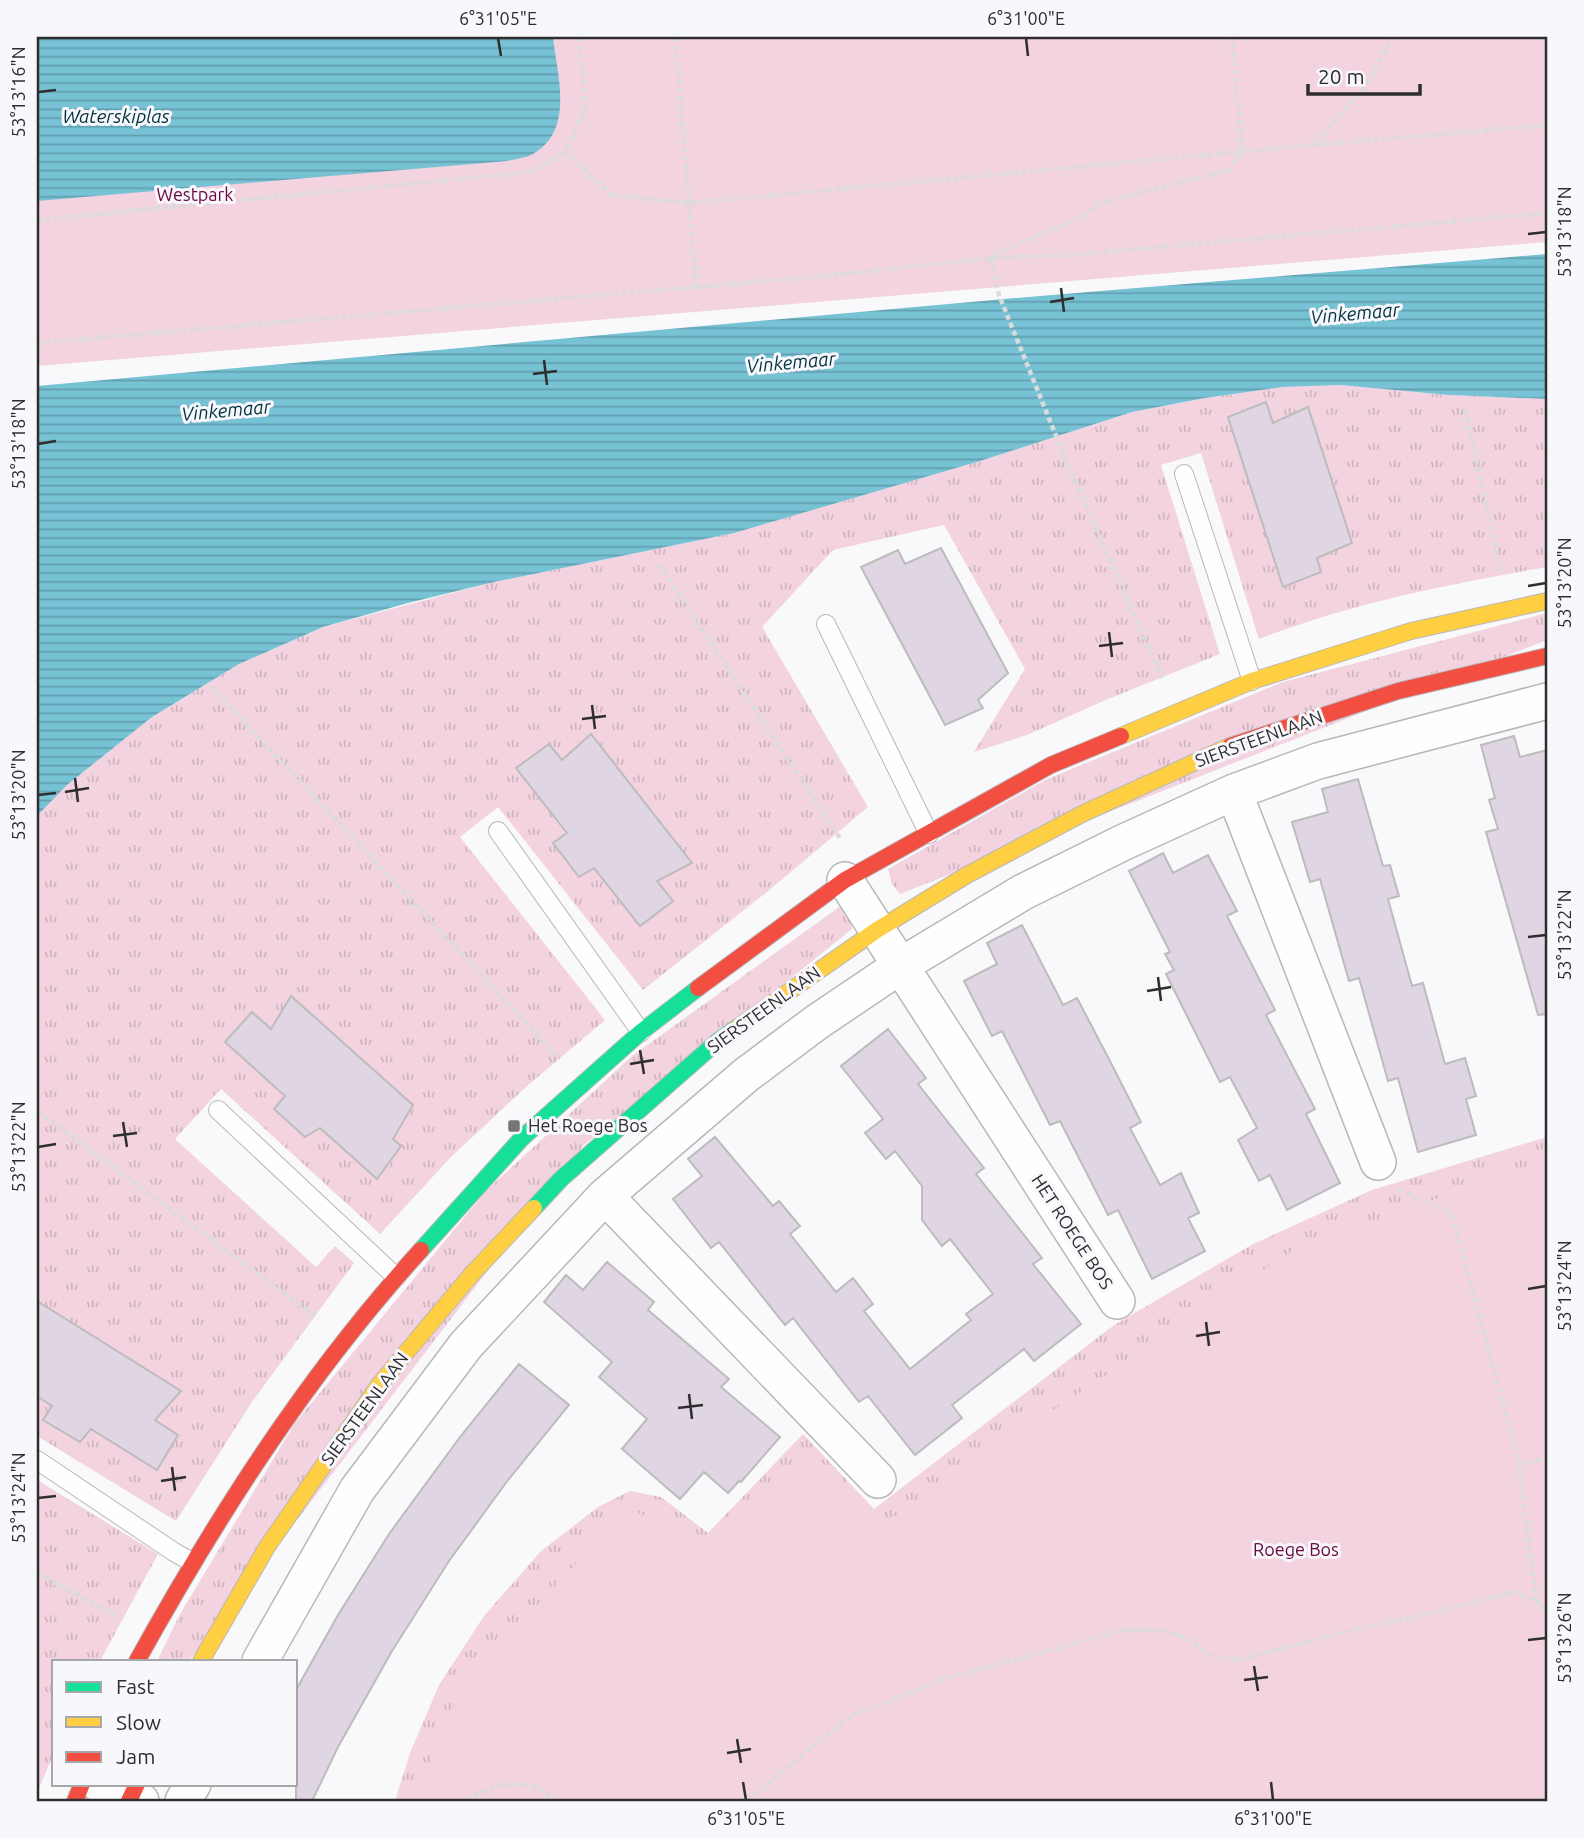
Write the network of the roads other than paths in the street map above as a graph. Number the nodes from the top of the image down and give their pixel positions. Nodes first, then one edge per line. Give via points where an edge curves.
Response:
1 (1184, 474) dead end
2 (1547, 601) edge
3 (826, 624) dead end
4 (1547, 656) edge
5 (1252, 681) junction
6 (1547, 701) edge
7 (1234, 792) junction
8 (498, 831) dead end
9 (929, 834) junction
10 (845, 880) junction
11 (877, 930) junction
12 (900, 966) junction
13 (641, 1032) junction
14 (218, 1110) dead end
15 (1378, 1162) road end
16 (605, 1196) junction
17 (396, 1277) junction
18 (1117, 1301) dead end
19 (37, 1460) edge
20 (878, 1480) dead end
21 (192, 1562) junction
22 (138, 1660) edge
23 (202, 1660) edge
24 (261, 1660) edge
25 (105, 1786) edge
26 (135, 1796) edge

1 - 5 lane
2 - 5 main road via 1411,631
3 - 9 lane
4 - 11 main road, SIERSTEENLAAN via 1398,691 1226,747 1082,814 967,875
5 - 9 main road via 1051,765
6 - 7 street via 1318,761
7 - 12 street via 1023,892
7 - 15 street
8 - 13 lane
9 - 10 main road
10 - 11 street, HET ROEGE BOS
10 - 13 main road
11 - 12 street, HET ROEGE BOS
11 - 23 main road, SIERSTEENLAAN via 718,1041 561,1179 471,1275 379,1385 267,1547
12 - 16 street via 746,1075
12 - 18 street, HET ROEGE BOS
13 - 17 main road via 522,1138
14 - 17 lane
16 - 20 street
16 - 24 street via 466,1345 357,1490
17 - 21 main road via 292,1409
19 - 21 lane
21 - 22 main road
25 - 26 street

